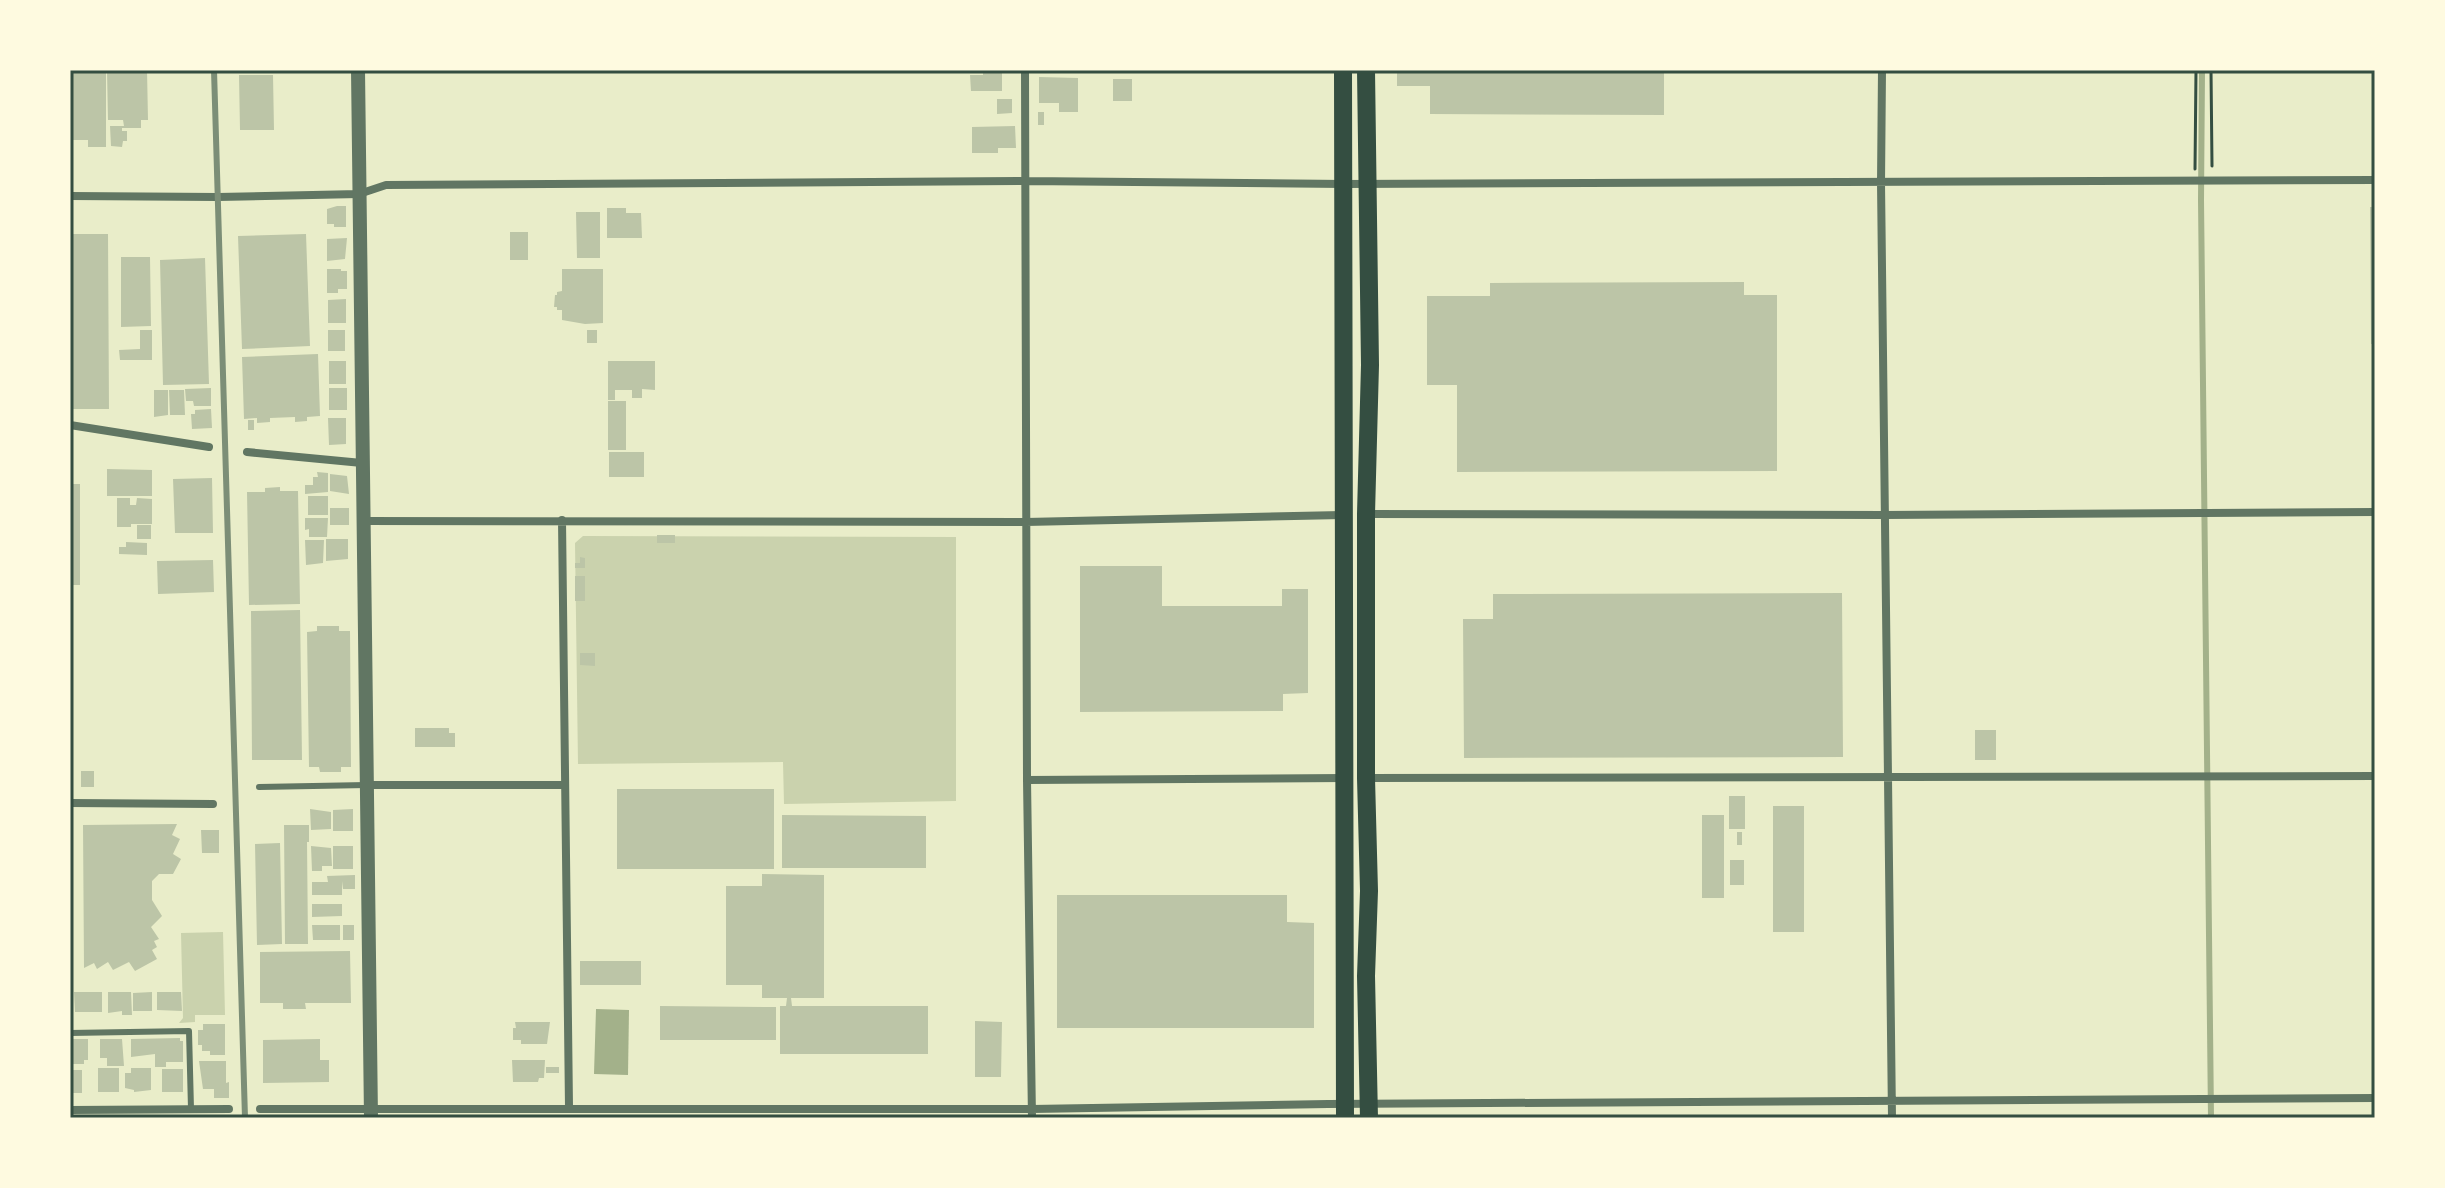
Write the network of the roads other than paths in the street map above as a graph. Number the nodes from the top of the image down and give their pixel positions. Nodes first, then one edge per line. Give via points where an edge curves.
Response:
1 (358, 70) edge
2 (1025, 70) edge
3 (1343, 70) edge
4 (1366, 70) edge
5 (1882, 70) edge
6 (2375, 180) edge
7 (1025, 181) junction
8 (1367, 183) junction
9 (1881, 183) junction
10 (1344, 184) junction
11 (359, 194) junction
12 (70, 196) edge
13 (70, 425) edge
14 (209, 447) dead end
15 (247, 452) dead end
16 (362, 463) junction
17 (2375, 512) edge
18 (1366, 514) junction
19 (1345, 515) junction
20 (1885, 515) junction
21 (562, 520) junction
22 (363, 521) junction
23 (1026, 522) junction
24 (2375, 776) edge
25 (1345, 778) junction
26 (1366, 778) junction
27 (1889, 778) junction
28 (1027, 780) junction
29 (367, 785) junction
30 (565, 785) junction
31 (259, 787) dead end
32 (70, 803) edge
33 (213, 804) dead end
34 (70, 1033) edge
35 (2375, 1098) edge
36 (1891, 1100) junction
37 (569, 1107) junction
38 (191, 1109) junction
39 (229, 1109) dead end
40 (260, 1109) dead end
41 (70, 1110) edge
42 (1345, 1111) edge
43 (1369, 1111) edge
44 (371, 1113) edge
45 (1032, 1113) edge
46 (1892, 1118) edge

1 - 11 street
2 - 7 street
3 - 10 main road
4 - 8 main road
5 - 9 street
6 - 9 street
7 - 10 street
7 - 11 street via 386,185
7 - 23 street
8 - 9 street
8 - 10 street
8 - 18 main road
9 - 20 street
10 - 19 main road
11 - 12 street
11 - 16 street
13 - 14 street
15 - 16 street
16 - 22 street
17 - 20 street
18 - 20 street
18 - 26 main road
19 - 23 street
19 - 25 main road
20 - 27 street
21 - 22 street
21 - 23 street
21 - 30 street
22 - 29 street
23 - 28 street
24 - 27 street
25 - 28 street
25 - 42 main road
26 - 27 street
26 - 43 main road
27 - 36 street
28 - 45 street
29 - 30 street
29 - 31 lane
29 - 44 street
30 - 37 street
32 - 33 street
34 - 38 lane via 189,1031
35 - 36 street
36 - 43 street
36 - 46 street
37 - 44 street
37 - 45 street
38 - 39 street
38 - 41 street
40 - 44 street
42 - 43 street
42 - 45 street

